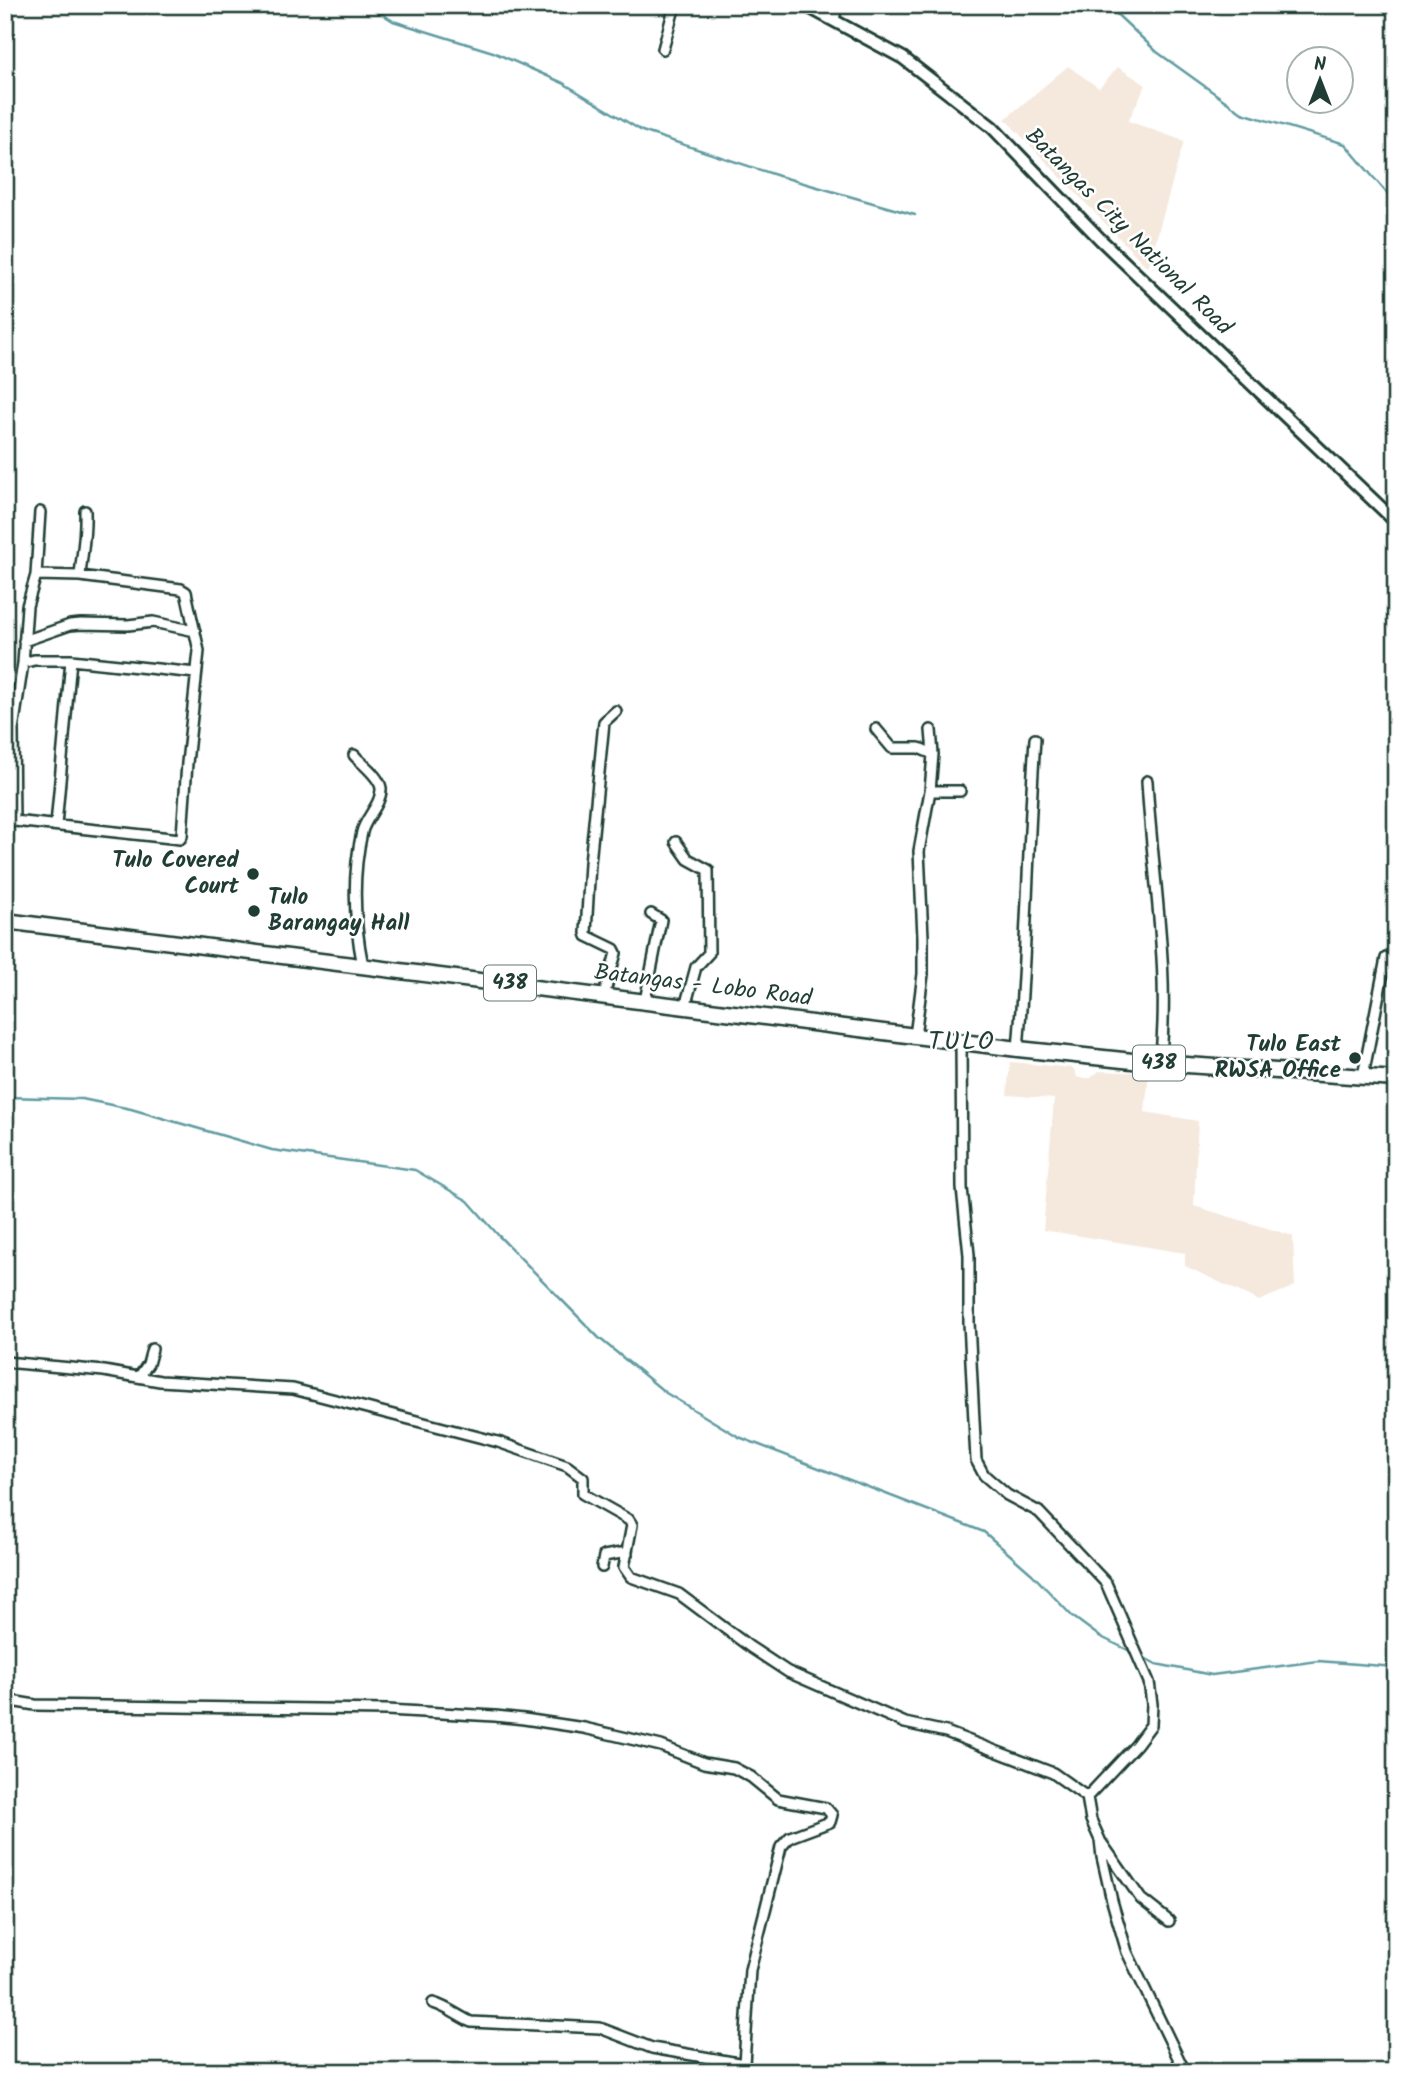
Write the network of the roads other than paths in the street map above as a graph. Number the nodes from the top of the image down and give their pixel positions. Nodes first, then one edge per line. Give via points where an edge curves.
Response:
1 (675, 5) edge
2 (805, 5) edge
3 (837, 5) edge
4 (834, 20) junction
5 (663, 49) dead end
6 (85, 511) dead end
7 (40, 512) dead end
8 (1396, 522) edge
9 (36, 575) junction
10 (80, 576) junction
11 (195, 631) junction
12 (24, 641) junction
13 (71, 660) junction
14 (23, 663) junction
15 (196, 673) junction
16 (616, 711) dead end
17 (876, 729) dead end
18 (931, 730) dead end
19 (1035, 739) dead end
20 (933, 754) junction
21 (354, 755) dead end
22 (1147, 781) dead end
23 (930, 791) junction
24 (960, 791) dead end
25 (10, 820) edge
26 (55, 825) junction
27 (676, 842) dead end
28 (651, 914) dead end
29 (5, 921) edge
30 (1386, 958) dead end
31 (363, 966) junction
32 (604, 995) junction
33 (645, 1002) junction
34 (685, 1007) junction
35 (915, 1036) junction
36 (961, 1041) junction
37 (1018, 1049) junction
38 (1160, 1063) junction
39 (1363, 1076) junction
40 (1396, 1079) edge
41 (152, 1349) dead end
42 (5, 1362) edge
43 (139, 1377) junction
44 (627, 1554) junction
45 (602, 1567) dead end
46 (5, 1700) edge
47 (1087, 1797) junction
48 (1100, 1840) junction
49 (1169, 1921) dead end
50 (433, 2003) dead end
51 (746, 2068) edge
52 (1185, 2072) edge

1 - 5 street
2 - 4 street, Batangas City National Road
3 - 4 street
4 - 8 street, Batangas City National Road via 903,58 992,127 1101,240
6 - 10 street
7 - 9 street
9 - 10 street
9 - 12 street via 28,599
10 - 11 street via 181,589 189,600
11 - 12 street via 153,622 81,624
11 - 15 street via 199,651
12 - 14 street
13 - 14 street
13 - 15 street
13 - 26 street
14 - 25 street via 13,730
15 - 26 street via 180,839
16 - 32 street via 604,722 586,933 616,953
17 - 20 street via 890,747 919,748
18 - 20 street
19 - 37 street
20 - 23 street
21 - 31 street via 380,784 381,792 363,829 358,856 356,920
22 - 38 street via 1163,975 1165,1024
23 - 24 street
23 - 35 street via 919,851 923,974
25 - 26 street
27 - 34 street via 688,859 708,870 709,953 696,967
28 - 33 street via 661,920
29 - 31 main road, Batangas - Lobo Road / 438
30 - 39 street
31 - 32 main road, Batangas - Lobo Road / 438
32 - 33 main road, Batangas - Lobo Road / 438
33 - 34 main road, Batangas - Lobo Road / 438
34 - 35 main road, Batangas - Lobo Road / 438
35 - 36 main road, Batangas - Lobo Road / 438
36 - 37 main road, Batangas - Lobo Road / 438
36 - 47 street via 962,1188 969,1255 976,1460 984,1475 1007,1495 1039,1512 1106,1583 1149,1682 1151,1725
37 - 38 main road, Batangas - Lobo Road / 438
38 - 39 main road, Batangas - Lobo Road / 438
39 - 40 main road, Batangas - Lobo Road / 438
41 - 43 street
42 - 43 street
43 - 44 street via 293,1390 489,1440 568,1466 583,1478 583,1494 629,1520 633,1529
44 - 45 street via 604,1556
44 - 47 street via 624,1567 631,1577 679,1594 788,1672 905,1723 946,1732 1053,1773
46 - 51 street via 47,1705 387,1710 524,1719 649,1742 704,1763 734,1768 778,1800 827,1808 830,1822 790,1837 781,1847 750,1970
47 - 48 street
48 - 49 street via 1141,1899
48 - 52 street via 1127,1952
50 - 51 street via 471,2022 600,2028 652,2048

